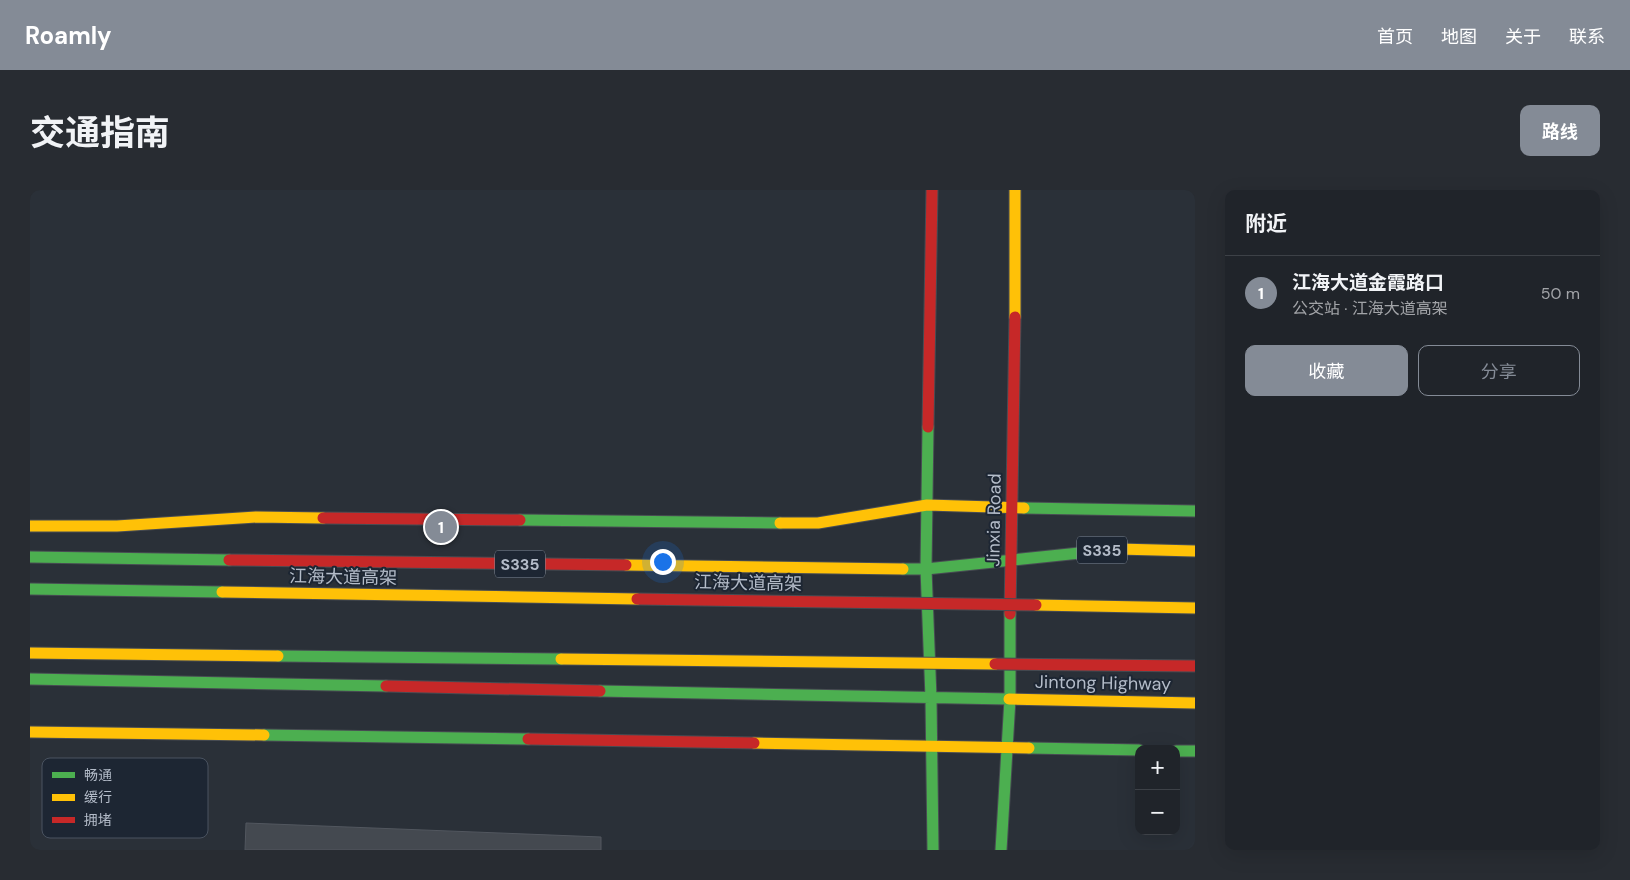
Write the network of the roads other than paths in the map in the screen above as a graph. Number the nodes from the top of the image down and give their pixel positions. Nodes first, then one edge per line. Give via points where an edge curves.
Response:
1 (932, 190) edge
2 (1015, 190) edge
3 (927, 505) junction
4 (1011, 508) junction
5 (1195, 511) edge
6 (30, 526) edge
7 (1195, 551) edge
8 (30, 557) edge
9 (1010, 560) junction
10 (926, 569) junction
11 (30, 589) edge
12 (1195, 608) edge
13 (30, 653) edge
14 (1195, 666) edge
15 (30, 679) edge
16 (931, 698) junction
17 (1010, 699) junction
18 (1195, 703) edge
19 (30, 732) edge
20 (931, 747) junction
21 (1006, 749) junction
22 (1135, 750) edge
23 (1180, 751) edge
24 (1195, 751) edge
25 (933, 850) edge
26 (1001, 850) edge

1 - 3 main road
2 - 4 main road, Jinxia Road
3 - 4 main road
3 - 6 main road via 818,523 256,517 117,526
3 - 10 main road
4 - 5 main road
4 - 9 main road, Jinxia Road
7 - 9 main road, S335 via 1113,549
8 - 10 main road, S335
9 - 10 main road, S335
9 - 17 main road, Jinxia Road
10 - 16 main road
11 - 12 main road, 江海大道高架, bridge
13 - 14 main road, bridge
15 - 16 main road, Jintong Highway
16 - 17 main road, Jintong Highway
16 - 20 main road
17 - 18 main road, Jintong Highway
17 - 21 main road, Jinxia Road
19 - 20 main road
20 - 21 main road
20 - 25 main road
21 - 22 main road
21 - 26 main road, Jinxia Road
23 - 24 main road

